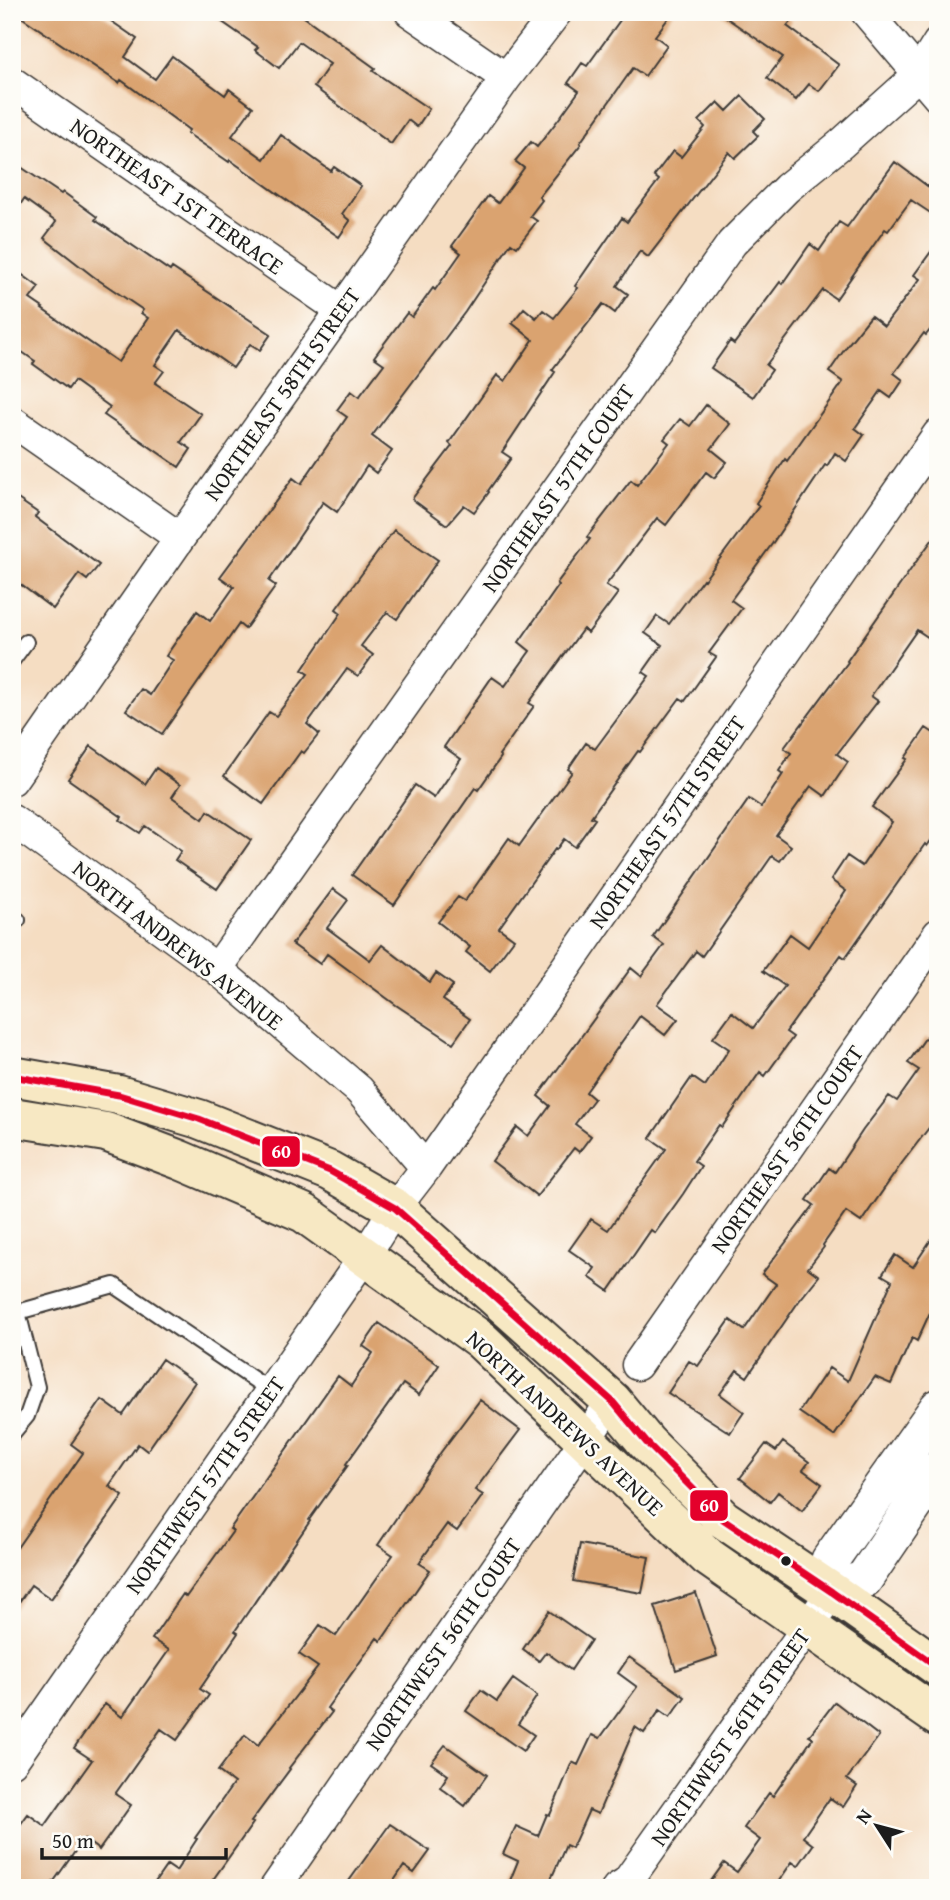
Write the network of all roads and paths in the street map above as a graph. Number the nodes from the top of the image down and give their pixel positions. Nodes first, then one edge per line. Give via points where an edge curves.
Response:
1 (410, 12) edge
2 (557, 12) edge
3 (866, 12) edge
4 (938, 43) edge
5 (918, 75) junction
6 (506, 78) junction
7 (12, 82) edge
8 (938, 97) edge
9 (342, 311) junction
10 (12, 421) edge
11 (938, 434) edge
12 (180, 538) junction
13 (26, 642) dead end
14 (12, 662) edge
15 (12, 780) edge
16 (12, 820) edge
17 (938, 934) edge
18 (217, 969) junction
19 (12, 1076) edge
20 (12, 1117) edge
21 (426, 1167) junction
22 (395, 1208) junction
23 (364, 1257) junction
24 (15, 1306) edge
25 (637, 1365) dead end
26 (271, 1391) junction
27 (611, 1401) junction
28 (938, 1408) edge
29 (12, 1434) edge
30 (585, 1438) junction
31 (938, 1470) edge
32 (832, 1592) junction
33 (809, 1626) junction
34 (938, 1667) edge
35 (938, 1717) edge
36 (12, 1762) edge
37 (623, 1886) edge
38 (275, 1888) edge

1 - 6 street
2 - 6 street, NORTHEAST 58TH STREET
3 - 5 street
4 - 5 street, NORTHEAST 57TH COURT
5 - 8 street
5 - 18 street, NORTHEAST 57TH COURT via 787,188 732,243
6 - 9 street, NORTHEAST 58TH STREET
7 - 9 street, NORTHEAST 1ST TERRACE
9 - 12 street, NORTHEAST 58TH STREET
10 - 12 street
11 - 21 street, NORTHEAST 57TH STREET
12 - 15 street, NORTHEAST 58TH STREET
13 - 14 lane
16 - 18 street, NORTH ANDREWS AVENUE
17 - 25 street, NORTHEAST 56TH COURT
18 - 21 street, NORTH ANDREWS AVENUE via 359,1090
19 - 22 main road, NORTH ANDREWS AVENUE via 119,1095 198,1119 330,1171
20 - 23 main road, NORTH ANDREWS AVENUE via 106,1132 180,1160 304,1213
21 - 22 street, NORTHEAST 57TH STREET
22 - 23 street, NORTHWEST 57TH STREET
22 - 27 main road, NORTH ANDREWS AVENUE
23 - 26 street, NORTHWEST 57TH STREET
23 - 30 main road, NORTH ANDREWS AVENUE via 481,1340
24 - 26 lane via 114,1285
24 - 29 lane via 37,1387 27,1416
26 - 36 street, NORTHWEST 57TH STREET
27 - 30 street, NORTHWEST 56TH COURT
27 - 32 main road, NORTH ANDREWS AVENUE via 723,1520
28 - 32 street via 830,1560
30 - 33 main road, NORTH ANDREWS AVENUE via 708,1557
30 - 38 street, NORTHWEST 56TH COURT
31 - 32 street via 864,1579
32 - 33 street, NORTHWEST 56TH STREET
32 - 34 main road, NORTH ANDREWS AVENUE
33 - 35 main road, NORTH ANDREWS AVENUE
33 - 37 street, NORTHWEST 56TH STREET

